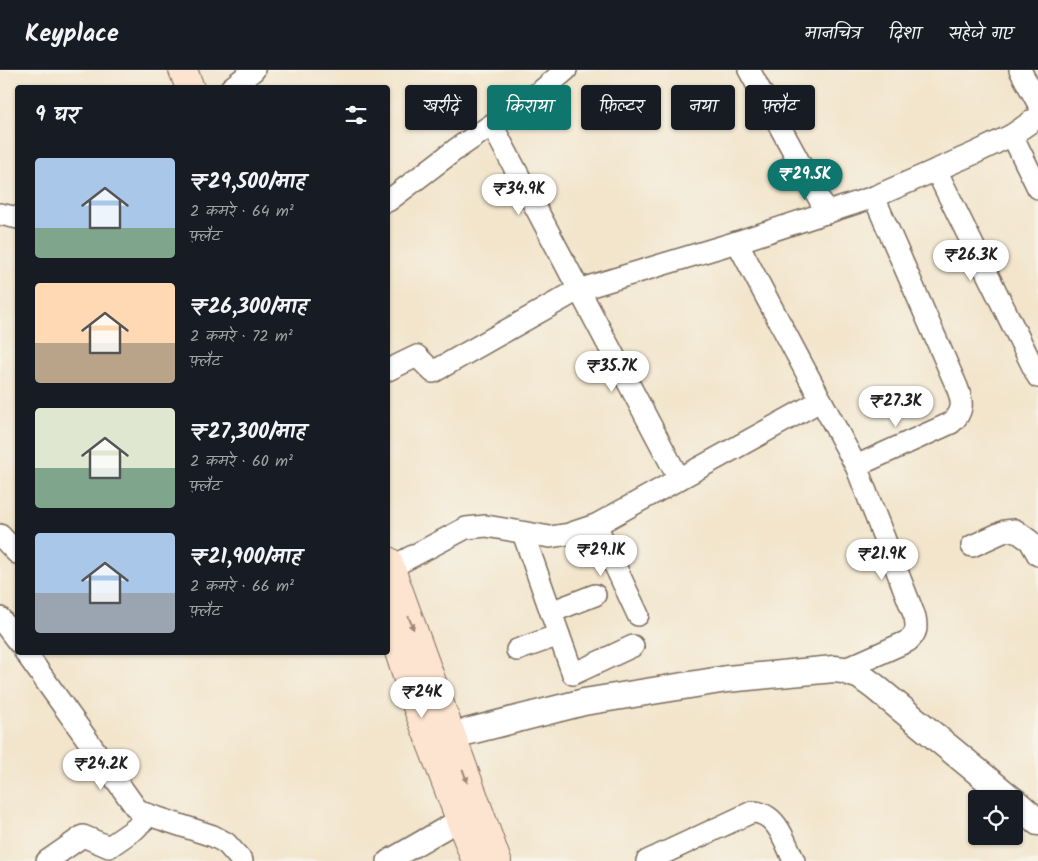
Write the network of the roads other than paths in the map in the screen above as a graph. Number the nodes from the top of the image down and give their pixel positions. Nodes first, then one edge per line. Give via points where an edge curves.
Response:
1 (183, 70) edge
2 (203, 70) edge
3 (254, 70) edge
4 (566, 70) edge
5 (1020, 70) edge
6 (755, 72) edge
7 (189, 85) edge
8 (208, 85) edge
9 (235, 85) edge
10 (548, 85) edge
11 (1038, 103) edge
12 (1038, 117) edge
13 (487, 129) edge
14 (495, 130) edge
15 (1012, 135) junction
16 (936, 170) junction
17 (1038, 188) edge
18 (874, 197) junction
19 (390, 200) edge
20 (828, 213) junction
21 (0, 214) edge
22 (15, 217) edge
23 (737, 242) junction
24 (578, 290) junction
25 (390, 369) edge
26 (1038, 377) edge
27 (820, 401) junction
28 (856, 466) junction
29 (678, 480) junction
30 (596, 525) junction
31 (522, 533) junction
32 (0, 535) edge
33 (972, 546) dead end
34 (15, 550) edge
35 (1038, 555) edge
36 (390, 565) edge
37 (390, 573) edge
38 (594, 595) dead end
39 (551, 612) junction
40 (638, 615) dead end
41 (0, 618) edge
42 (390, 626) edge
43 (559, 635) junction
44 (15, 638) edge
45 (634, 646) dead end
46 (517, 650) dead end
47 (27, 655) edge
48 (843, 670) junction
49 (440, 739) junction
50 (1000, 790) edge
51 (1023, 809) edge
52 (150, 815) junction
53 (461, 819) junction
54 (1038, 822) edge
55 (47, 861) edge
56 (242, 861) edge
57 (388, 861) edge
58 (476, 861) edge
59 (497, 861) edge
60 (647, 861) edge
61 (794, 861) edge

1 - 7 main road
2 - 8 main road
3 - 9 street
4 - 10 street
5 - 11 street
6 - 20 street
12 - 15 street
13 - 19 street
14 - 24 street
15 - 16 street
15 - 17 street
16 - 18 street
16 - 26 street
18 - 20 street
18 - 28 street via 957,387 962,408 951,423
20 - 23 street
21 - 22 street
23 - 24 street
23 - 27 street
24 - 25 street via 433,372 417,356
24 - 29 street
27 - 28 street
27 - 29 street
28 - 48 street via 916,617 917,627 908,641
29 - 30 street
30 - 31 street via 559,536
30 - 40 street
31 - 36 street via 486,526 466,528
31 - 39 street
32 - 34 street
33 - 35 street via 1005,531 1015,530 1030,541
37 -> 49 main road
38 - 39 street
39 - 43 street
41 - 44 street
42 - 49 main road via 396,649
43 - 45 street via 573,674
43 - 46 street
47 - 52 street via 129,799 136,808
48 - 49 street via 813,670 670,687 584,702
48 - 50 street via 876,687
49 - 53 main road
49 -> 59 main road
51 - 54 street
52 - 55 street via 109,847 83,836
52 - 56 street via 213,836 226,843
53 - 57 street
53 - 58 main road
60 - 61 street via 752,812 768,816 777,825

